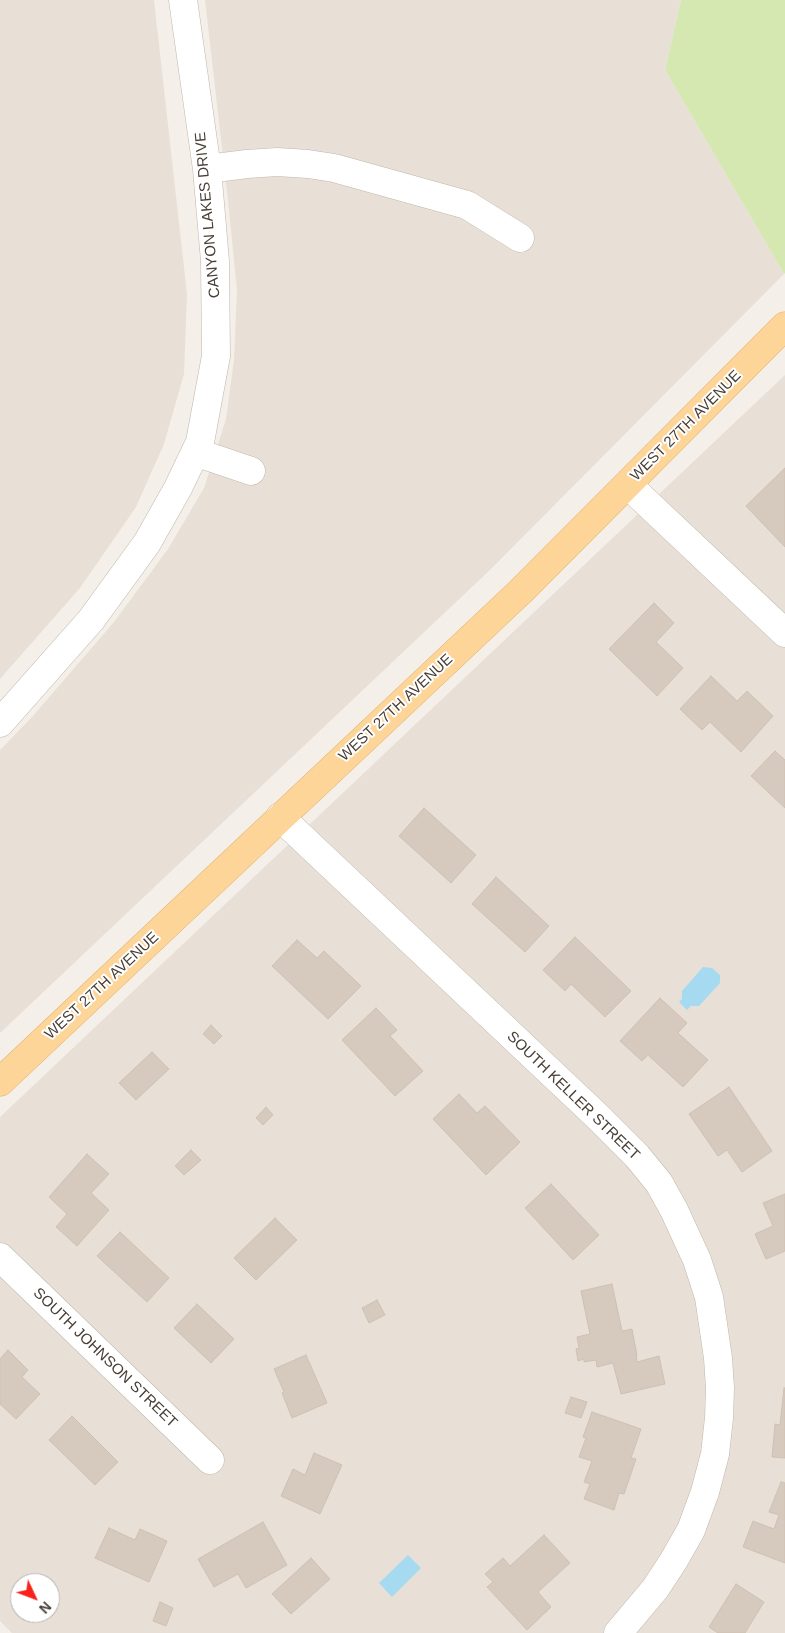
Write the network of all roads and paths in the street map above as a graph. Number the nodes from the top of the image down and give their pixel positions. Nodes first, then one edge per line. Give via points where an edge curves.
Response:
1 (184, 0) edge
2 (207, 169) junction
3 (520, 238) dead end
4 (785, 326) edge
5 (195, 452) junction
6 (251, 472) dead end
7 (628, 485) junction
8 (785, 633) edge
9 (0, 723) edge
10 (280, 817) junction
11 (0, 1082) edge
12 (0, 1257) edge
13 (210, 1460) dead end
14 (618, 1633) edge

1 - 2 street, CANYON LAKES DRIVE
2 - 3 street via 278,162 334,168 467,205
2 - 5 street, CANYON LAKES DRIVE via 215,261 216,356 200,442
4 - 7 main road, WEST 27TH AVENUE
5 - 6 street
5 - 9 street, CANYON LAKES DRIVE via 147,543 91,620
7 - 8 street
7 - 10 main road, WEST 27TH AVENUE via 521,591
10 - 11 main road, WEST 27TH AVENUE
10 - 14 street, SOUTH KELLER STREET via 637,1156 658,1183 697,1260 708,1297 718,1358 720,1388 715,1454 691,1530 655,1589
12 - 13 street, SOUTH JOHNSON STREET

